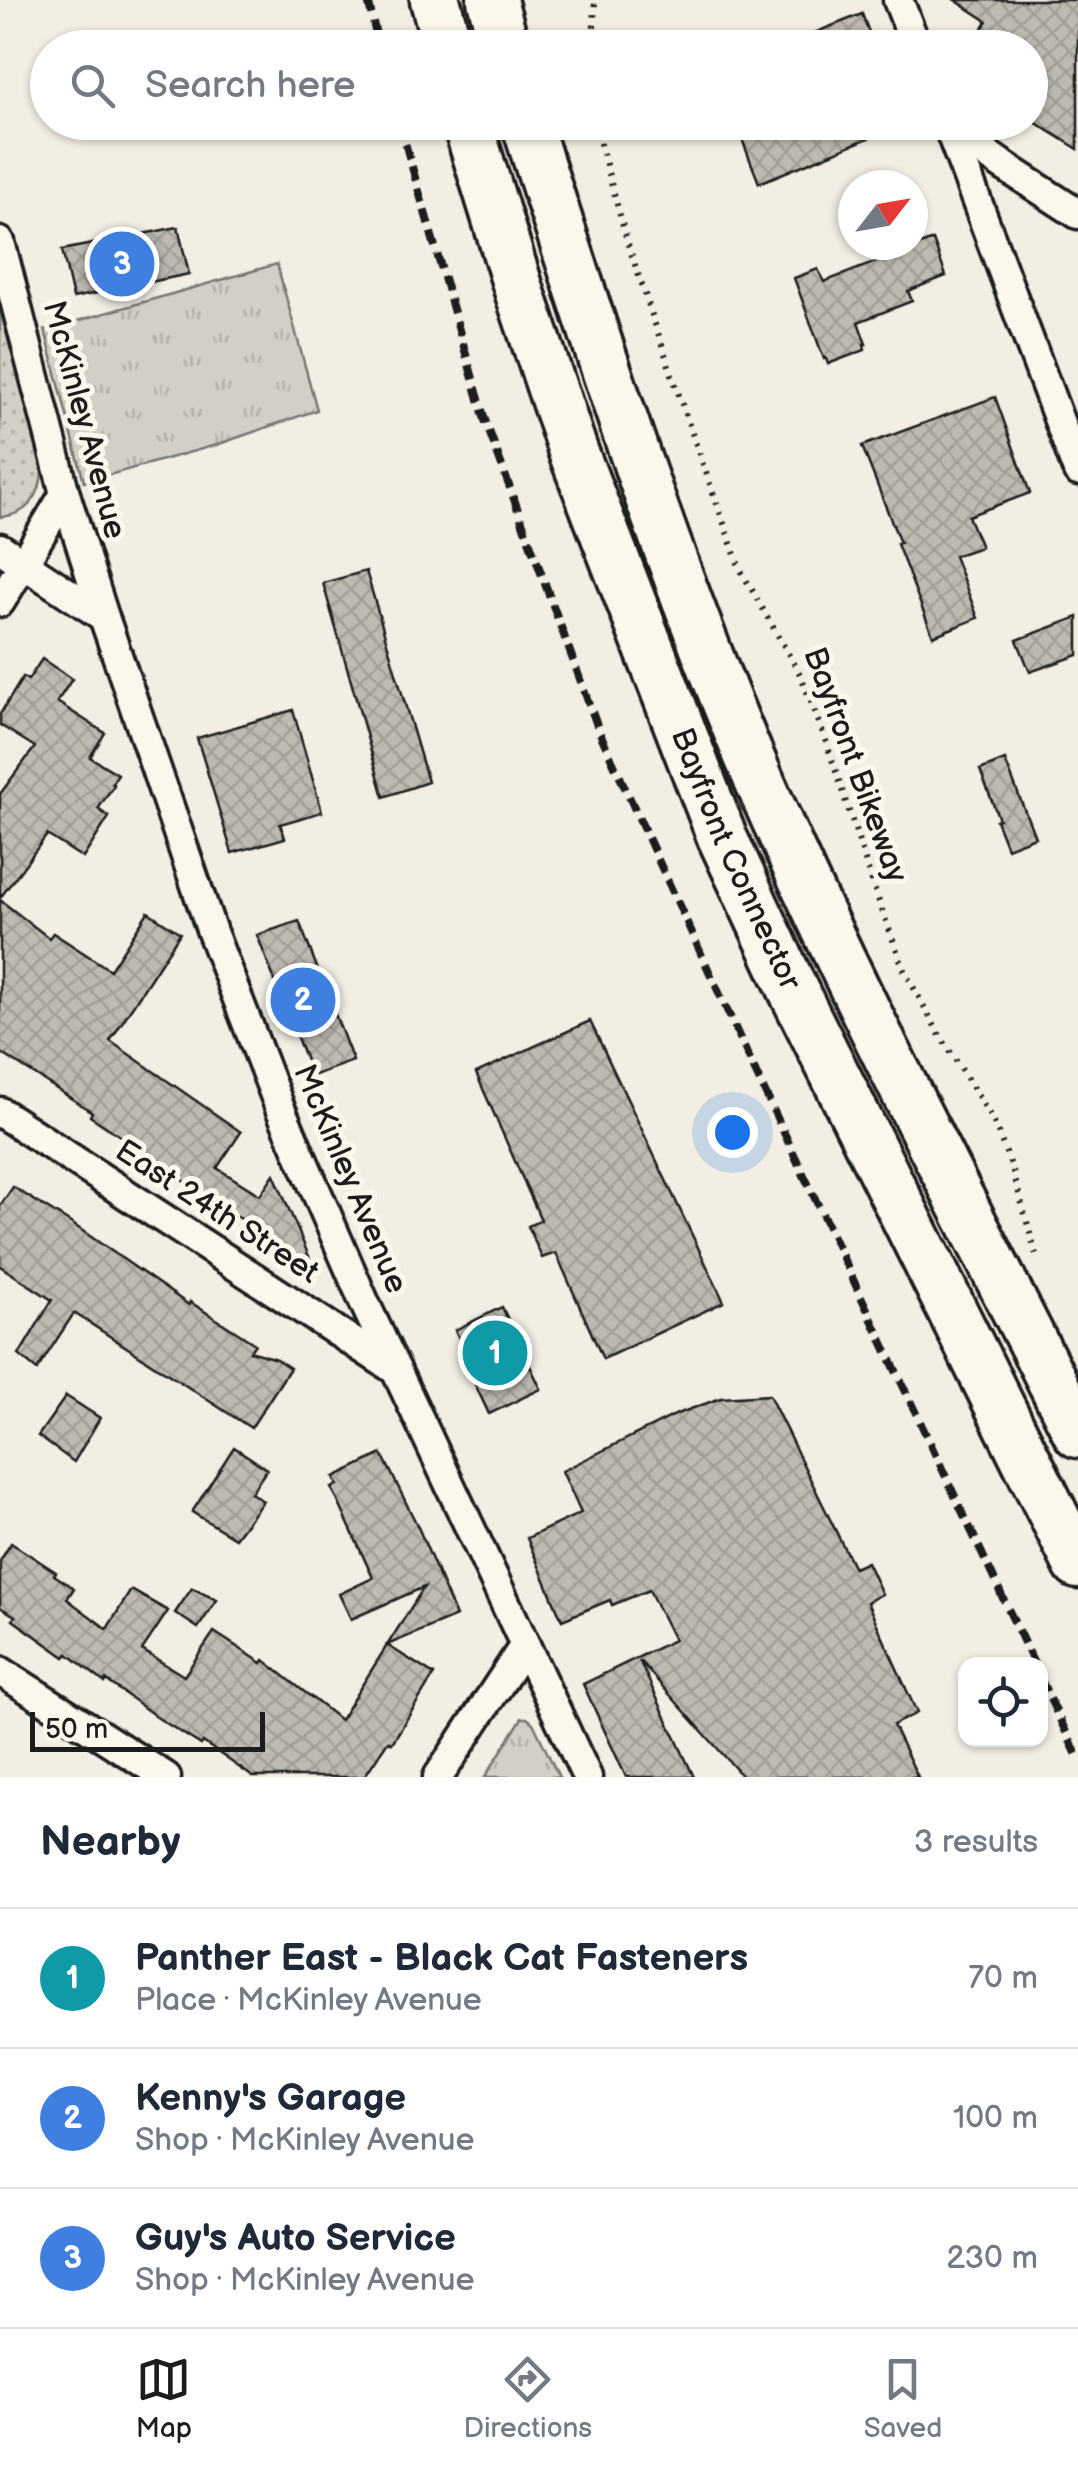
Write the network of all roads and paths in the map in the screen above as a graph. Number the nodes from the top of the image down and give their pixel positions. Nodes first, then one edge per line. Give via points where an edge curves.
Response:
1 (436, 0) edge
2 (492, 0) edge
3 (595, 0) edge
4 (898, 0) edge
5 (444, 30) edge
6 (501, 30) edge
7 (594, 30) edge
8 (910, 30) edge
9 (473, 140) edge
10 (532, 140) edge
11 (600, 140) edge
12 (953, 140) edge
13 (969, 140) edge
14 (1078, 214) edge
15 (0, 242) edge
16 (1078, 471) edge
17 (65, 494) junction
18 (0, 548) edge
19 (24, 564) junction
20 (0, 602) edge
21 (104, 618) junction
22 (0, 1112) edge
23 (1042, 1273) dead end
24 (396, 1370) junction
25 (1078, 1434) edge
26 (1078, 1564) edge
27 (525, 1645) junction
28 (0, 1671) edge
29 (166, 1777) edge
30 (438, 1777) edge
31 (587, 1777) edge

1 - 5 highway
2 - 6 highway
3 - 7 path
4 - 8 street
9 - 26 highway, Bayfront Connector via 573,451 722,837
10 - 25 highway, Bayfront Connector via 621,416 767,799
11 - 23 path, Bayfront Bikeway via 627,241 740,569 801,676 904,970 994,1120
12 - 16 street
13 - 14 street
15 - 17 street, McKinley Avenue
17 - 19 street
17 - 21 street, McKinley Avenue
18 - 19 street
19 - 20 street
19 - 21 street
21 - 24 street, McKinley Avenue via 212,932 304,1164
22 - 24 street, East 24th Street
24 - 27 street, McKinley Avenue
27 - 30 street
27 - 31 street, McKinley Avenue
28 - 29 street

